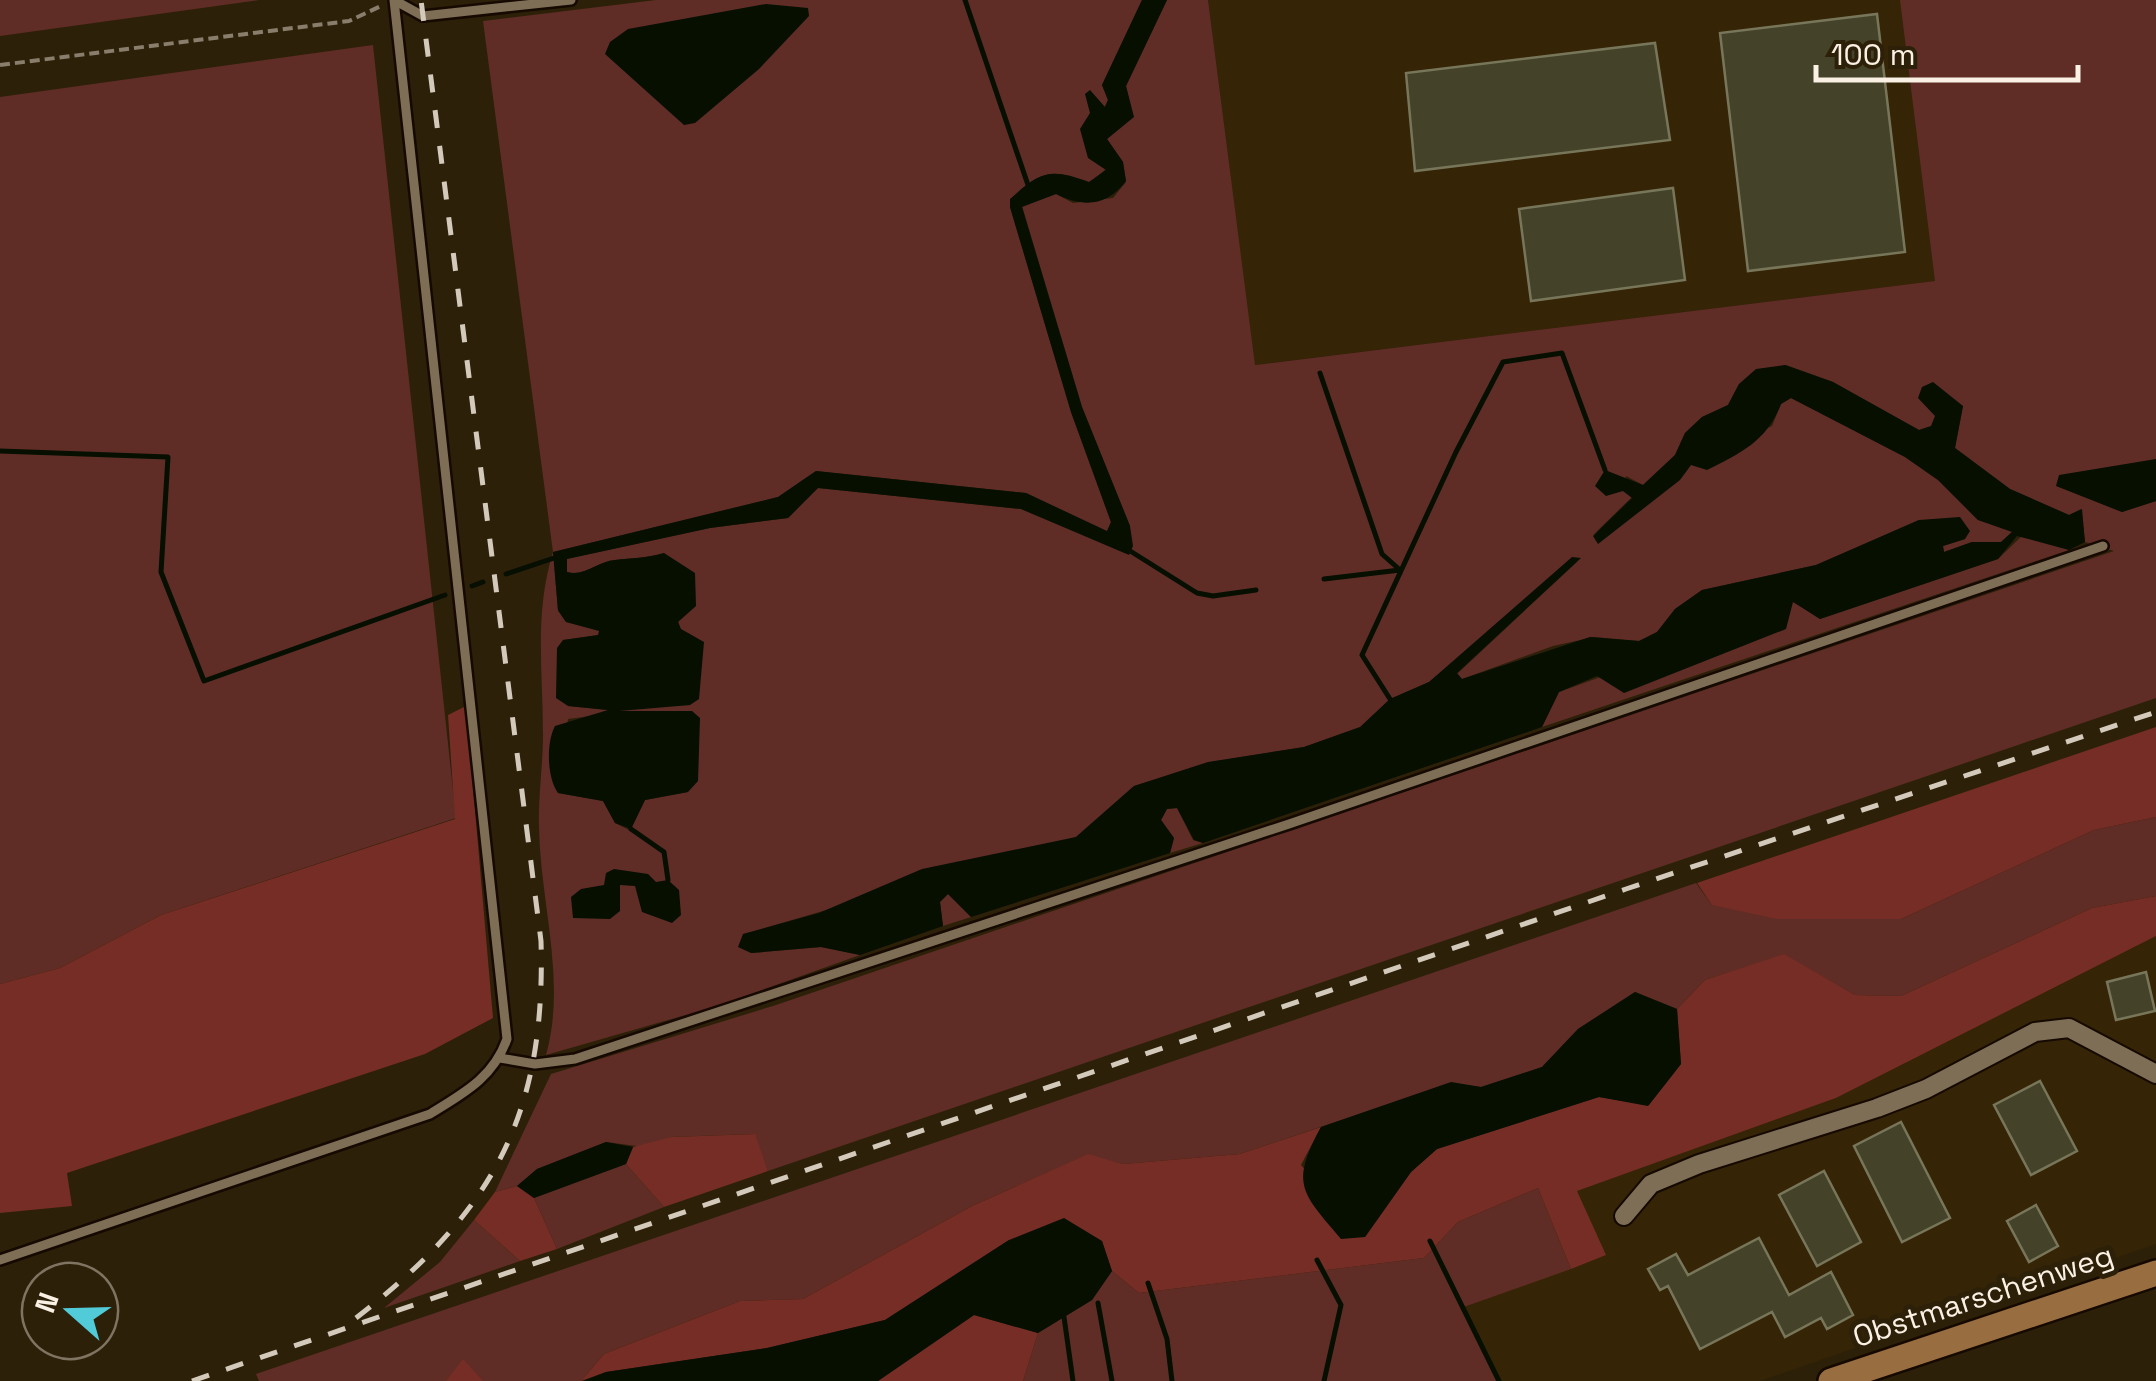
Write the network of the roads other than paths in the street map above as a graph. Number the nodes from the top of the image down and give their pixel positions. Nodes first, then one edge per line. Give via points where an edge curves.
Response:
1 (394, 0) edge
2 (571, 0) edge
3 (2103, 546) dead end
4 (500, 1058) junction
5 (2156, 1074) edge
6 (1624, 1216) dead end
7 (0, 1260) edge
8 (2156, 1273) edge
9 (1831, 1381) edge

1 - 2 lane via 423,16
1 - 4 lane via 508,1039
3 - 4 lane via 575,1059 535,1064
4 - 7 lane via 477,1086 430,1114
5 - 6 street via 2068,1028 2035,1032 1926,1089 1651,1184
8 - 9 main road, Obstmarschenweg

